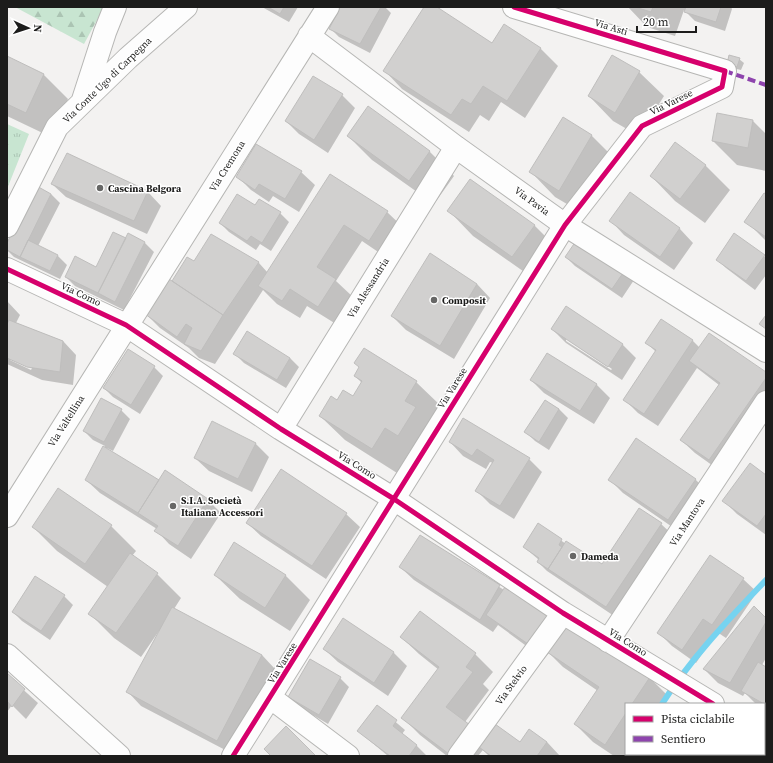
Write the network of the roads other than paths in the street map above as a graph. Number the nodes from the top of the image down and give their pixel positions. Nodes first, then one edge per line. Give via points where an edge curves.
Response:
1 (115, 7) edge
2 (186, 7) edge
3 (328, 7) edge
4 (514, 7) edge
5 (309, 36) junction
6 (725, 71) joint
7 (82, 103) junction
8 (456, 147) junction
9 (565, 225) junction
10 (7, 226) edge
11 (7, 269) edge
12 (126, 325) junction
13 (766, 351) edge
14 (766, 402) edge
15 (281, 429) junction
16 (394, 499) junction
17 (7, 514) edge
18 (563, 613) junction
19 (608, 641) junction
20 (7, 655) edge
21 (271, 698) junction
22 (711, 703) edge
23 (119, 756) edge
24 (233, 756) edge
25 (348, 756) edge
26 (459, 756) edge

1 - 7 street
2 - 7 street, Via Conte Ugo di Carpegna
3 - 5 street, Via Cremona
4 - 6 street, Via Asti
5 - 8 street, Via Pavia
5 - 12 street, Via Cremona
6 - 9 street, Via Varese via 722,87 642,126
7 - 10 street, Via Conte Ugo di Carpegna via 57,127
8 - 9 street, Via Pavia
8 - 15 street, Via Alessandria
9 - 13 street, Via Pavia
9 - 16 street, Via Varese
11 - 12 street, Via Como
12 - 15 street, Via Como
12 - 17 street, Via Valtellina
14 - 19 street, Via Mantova
15 - 16 street, Via Como
16 - 18 street, Via Como
16 - 21 street, Via Varese
18 - 19 street, Via Como
18 - 26 street, Via Stelvio
19 - 22 street, Via Como
20 - 23 street
21 - 24 street, Via Varese
21 - 25 street

